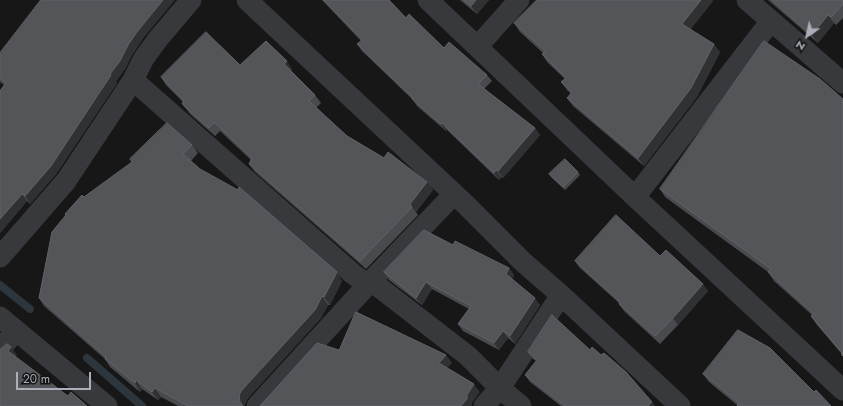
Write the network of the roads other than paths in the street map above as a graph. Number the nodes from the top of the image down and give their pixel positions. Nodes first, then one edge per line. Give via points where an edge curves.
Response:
1 (191, 0) edge
2 (248, 0) edge
3 (428, 0) edge
4 (519, 0) edge
5 (747, 0) edge
6 (771, 21) junction
7 (478, 46) junction
8 (133, 80) junction
9 (843, 83) edge
10 (454, 194) junction
11 (635, 197) junction
12 (0, 257) edge
13 (371, 281) junction
14 (561, 295) junction
15 (0, 318) edge
16 (16, 330) junction
17 (0, 349) edge
18 (500, 388) junction
19 (843, 390) edge
20 (678, 405) edge
21 (107, 406) edge
22 (257, 406) edge
23 (484, 406) edge
24 (521, 406) edge

1 - 8 street via 144,58
2 - 10 street
3 - 7 street
4 - 7 street
5 - 6 street
6 - 9 street
6 - 11 street
7 - 11 street
8 - 12 street via 66,181
8 - 13 street via 353,274 364,282
10 - 13 street
10 - 14 street via 523,262
11 - 19 street
13 - 18 street via 468,356
13 - 22 street
14 - 18 street
14 - 20 street
15 - 16 street
16 - 17 street
16 - 21 street
18 - 23 street
18 - 24 street

